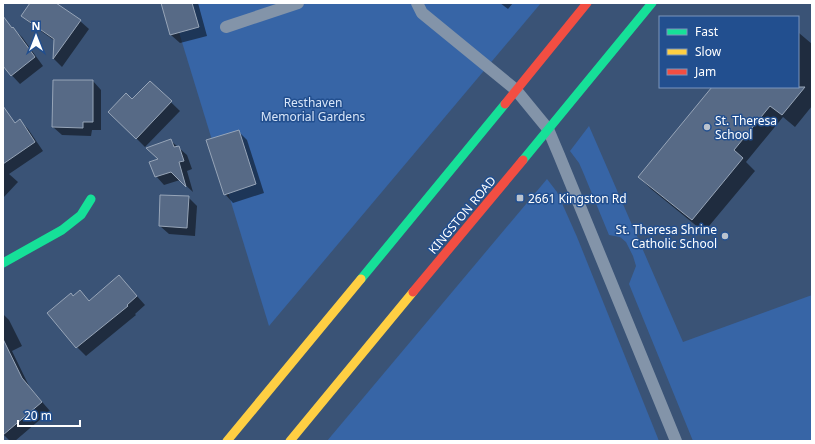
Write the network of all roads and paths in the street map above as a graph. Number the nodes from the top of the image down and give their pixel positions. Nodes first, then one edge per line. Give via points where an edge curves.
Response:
1 (298, 3) edge
2 (417, 3) edge
3 (587, 3) edge
4 (652, 3) edge
5 (226, 28) dead end
6 (516, 90) junction
7 (548, 129) junction
8 (91, 200) dead end
9 (3, 263) edge
10 (226, 441) edge
11 (290, 441) edge
12 (676, 441) edge

1 - 5 lane
2 - 6 lane via 422,13
3 - 6 main road
4 - 7 main road, KINGSTON ROAD
6 - 7 lane
6 - 10 main road
7 - 11 main road, KINGSTON ROAD
7 - 12 lane
8 - 9 main road via 81,215 62,230

